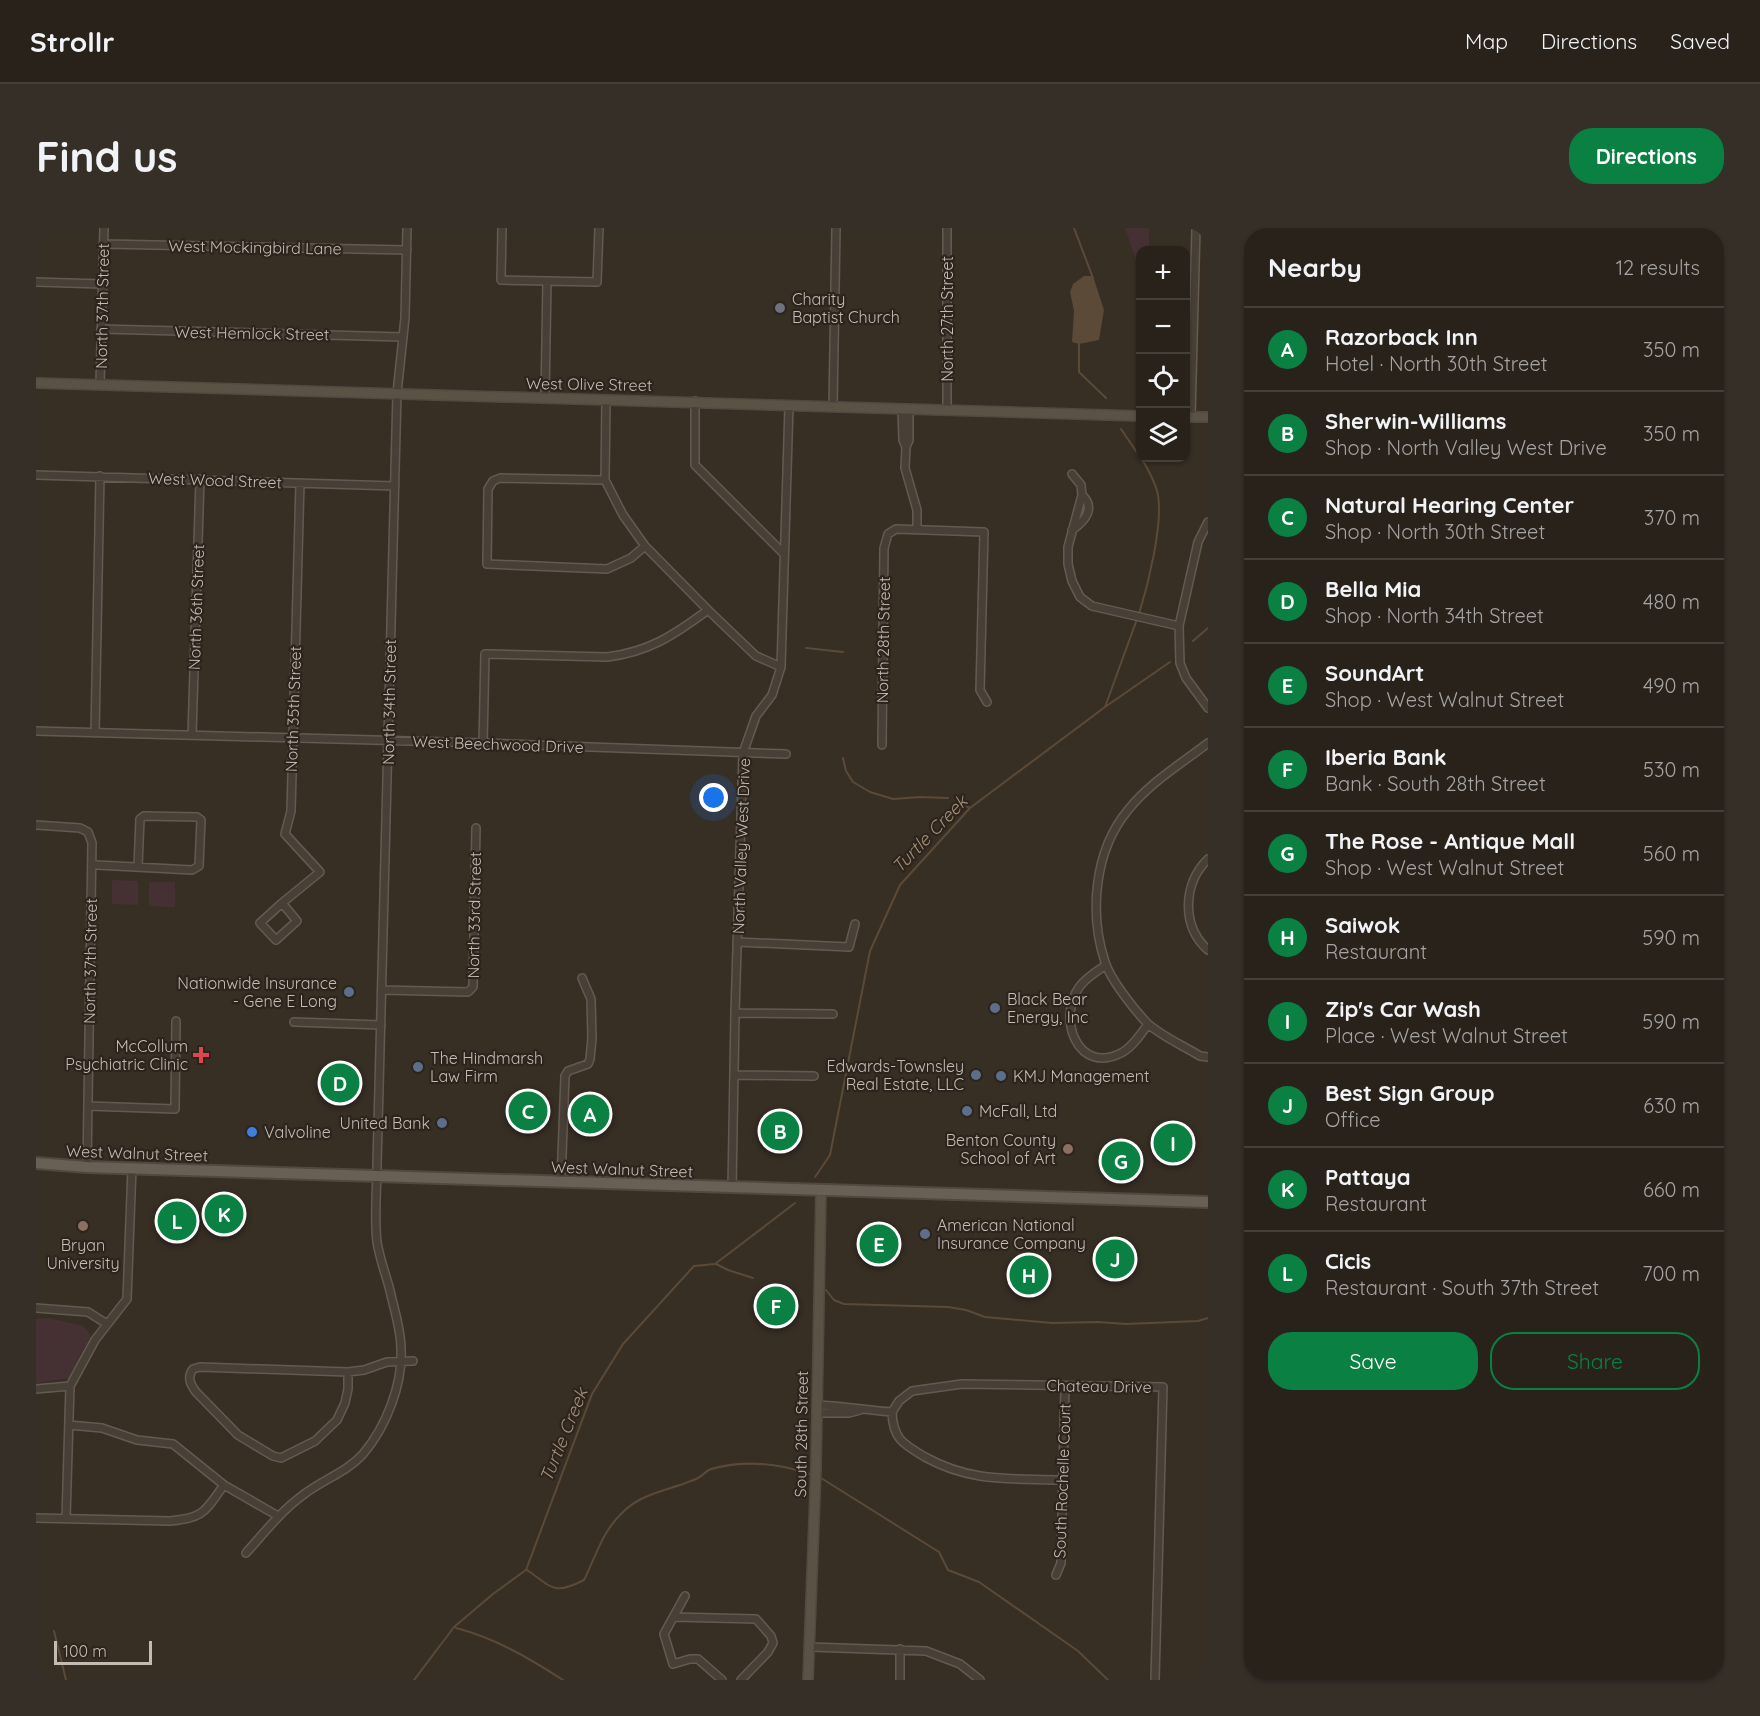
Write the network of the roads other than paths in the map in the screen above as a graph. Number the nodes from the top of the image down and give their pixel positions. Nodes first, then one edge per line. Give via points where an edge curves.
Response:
1 (104, 228) edge
2 (407, 228) edge
3 (502, 228) edge
4 (599, 228) edge
5 (836, 228) edge
6 (947, 228) edge
7 (1196, 228) edge
8 (103, 244) junction
9 (406, 250) junction
10 (36, 282) edge
11 (547, 282) junction
12 (102, 285) junction
13 (101, 329) junction
14 (402, 337) junction
15 (36, 383) edge
16 (100, 384) junction
17 (397, 393) junction
18 (545, 398) junction
19 (606, 399) junction
20 (695, 401) junction
21 (789, 406) junction
22 (833, 407) junction
23 (1188, 408) edge
24 (906, 409) junction
25 (946, 410) junction
26 (1136, 416) edge
27 (1190, 417) edge
28 (1208, 417) edge
29 (1072, 474) dead end
30 (36, 475) edge
31 (100, 476) junction
32 (200, 479) junction
33 (605, 480) junction
34 (300, 483) junction
35 (394, 486) junction
36 (1082, 495) junction
37 (1208, 522) edge
38 (916, 528) junction
39 (1072, 530) junction
40 (645, 546) junction
41 (784, 554) junction
42 (708, 610) junction
43 (1179, 626) junction
44 (781, 667) junction
45 (987, 702) dead end
46 (1208, 708) edge
47 (36, 731) edge
48 (95, 733) junction
49 (192, 735) junction
50 (292, 739) junction
51 (388, 741) junction
52 (483, 743) junction
53 (1208, 743) edge
54 (882, 745) dead end
55 (743, 753) junction
56 (786, 754) dead end
57 (36, 825) edge
58 (476, 828) dead end
59 (1208, 859) edge
60 (92, 864) junction
61 (138, 867) junction
62 (282, 903) junction
63 (855, 924) dead end
64 (737, 942) junction
65 (1208, 950) edge
66 (1106, 964) junction
67 (582, 978) dead end
68 (382, 990) junction
69 (735, 1013) junction
70 (833, 1014) dead end
71 (176, 1021) dead end
72 (294, 1022) dead end
73 (381, 1024) junction
74 (1148, 1024) junction
75 (1208, 1057) edge
76 (734, 1075) junction
77 (814, 1076) dead end
78 (88, 1106) junction
79 (36, 1163) edge
80 (87, 1167) junction
81 (132, 1168) junction
82 (377, 1176) junction
83 (561, 1182) junction
84 (732, 1188) junction
85 (821, 1190) junction
86 (1208, 1202) edge
87 (36, 1308) edge
88 (107, 1324) junction
89 (401, 1360) junction
90 (413, 1360) dead end
91 (348, 1372) junction
92 (70, 1386) junction
93 (1065, 1386) junction
94 (36, 1389) edge
95 (817, 1409) junction
96 (892, 1412) junction
97 (69, 1425) junction
98 (1062, 1480) junction
99 (224, 1485) junction
100 (278, 1516) junction
101 (36, 1518) edge
102 (66, 1518) junction
103 (246, 1553) dead end
104 (1056, 1575) dead end
105 (685, 1596) dead end
106 (674, 1617) junction
107 (810, 1647) junction
108 (900, 1650) junction
109 (722, 1680) edge
110 (741, 1680) edge
111 (808, 1680) edge
112 (900, 1680) edge
113 (980, 1680) edge
114 (1155, 1680) edge

1 - 8 street, North 37th Street
2 - 9 street, North 34th Street
3 - 11 street via 501,280
4 - 11 street via 597,282
5 - 22 street
6 - 25 street, North 27th Street
7 - 23 street
8 - 9 street, West Mockingbird Lane
8 - 12 street, North 37th Street
9 - 14 street, North 34th Street
10 - 12 street
11 - 18 street
12 - 13 street, North 37th Street
13 - 14 street, West Hemlock Street
13 - 16 street, North 37th Street
14 - 17 street, North 34th Street
15 - 16 main road, West Olive Street
16 - 17 main road, West Olive Street
17 - 18 main road, West Olive Street
17 - 35 street, North 34th Street
18 - 19 main road, West Olive Street
19 - 20 main road, West Olive Street
19 - 33 street
20 - 21 main road, West Olive Street
20 - 41 street via 695,465
21 - 22 main road, West Olive Street
21 - 41 street, North Valley West Drive
22 - 24 main road, West Olive Street
24 - 25 main road, West Olive Street
24 - 38 street via 905,468 916,510
25 - 26 main road, West Olive Street
27 - 28 main road
29 - 36 street
30 - 31 street, West Wood Street
31 - 32 street, West Wood Street
31 - 48 street
32 - 34 street, West Wood Street
32 - 49 street, North 36th Street
33 - 40 street
33 - 40 street via 493,481 488,489 487,564 607,569 631,558
34 - 35 street, West Wood Street
34 - 50 street, North 35th Street
35 - 51 street, North 34th Street
36 - 39 street
36 - 39 street via 1087,499 1089,512
37 - 43 street via 1198,542
38 - 45 street via 984,532 980,690
38 - 54 street, North 28th Street via 896,529 888,534 885,548
39 - 43 street via 1068,564 1080,597 1092,606
40 - 42 street
41 - 44 street, North Valley West Drive
42 - 44 street via 756,656
42 - 52 street via 675,635 625,655 485,654
43 - 46 street via 1180,663
44 - 55 street, North Valley West Drive via 772,695 756,716
47 - 48 street, West Beechwood Drive
48 - 49 street, West Beechwood Drive
49 - 50 street, West Beechwood Drive
50 - 51 street, West Beechwood Drive
50 - 62 street, North 35th Street via 291,811 285,834 320,872
51 - 52 street, West Beechwood Drive
51 - 68 street, North 34th Street
52 - 55 street, West Beechwood Drive
53 - 66 street via 1141,795 1115,830 1100,871 1097,894 1097,918
55 - 56 street, West Beechwood Drive
55 - 64 street, North Valley West Drive
57 - 60 street, North 37th Street via 88,832
58 - 68 street, North 33rd Street via 473,987 468,992
59 - 65 street via 1191,886 1188,913 1195,934
60 - 61 street
60 - 78 street, North 37th Street
61 - 61 street via 192,870 199,866 201,820 144,816 140,819
62 - 62 street, North 35th Street via 260,923 276,940 297,921
63 - 64 street via 849,946
64 - 69 street, North Valley West Drive
66 - 74 street
66 - 74 street via 1080,985 1073,999 1070,1025 1078,1046 1089,1055 1113,1055 1132,1044
67 - 83 street via 591,999 591,1050 588,1064 568,1071 565,1076
68 - 73 street, North 34th Street
69 - 70 street
69 - 76 street, North Valley West Drive
71 - 78 street via 175,1109
72 - 73 street
73 - 82 street, North 34th Street
74 - 75 street
76 - 77 street
76 - 84 street, North Valley West Drive
78 - 80 street, North 37th Street
79 - 80 main road, West Walnut Street
80 - 81 main road, West Walnut Street
81 - 82 main road, West Walnut Street
81 - 88 street via 127,1299
82 - 83 main road, West Walnut Street
82 - 89 street, North 34th Street via 377,1239 381,1267 391,1293
83 - 84 main road, West Walnut Street
84 - 85 main road, West Walnut Street
85 - 86 main road, West Walnut Street
85 - 95 main road, South 28th Street
87 - 88 street via 88,1312
88 - 92 street
89 - 90 street
89 - 91 street
89 - 100 street, North 34th Street via 393,1401 372,1443 346,1468
91 - 91 street via 200,1367 193,1369 189,1377 196,1392 238,1435 281,1458 315,1441 336,1420 345,1403
92 - 94 street
92 - 97 street
93 - 96 street, Chateau Drive via 986,1384 912,1391
93 - 98 street, South Rochelle Court
93 - 114 street, Chateau Drive via 1163,1387
95 - 96 street
95 - 107 main road, South 28th Street
96 - 98 street via 899,1440 945,1467 982,1478
97 - 99 street via 173,1444
97 - 102 street
98 - 104 street, South Rochelle Court via 1061,1563
99 - 100 street
99 - 102 street via 203,1513 191,1519
100 - 103 street, North 34th Street
101 - 102 street
105 - 106 street
106 - 109 street via 664,1634 673,1665 698,1659
106 - 110 street via 756,1619 773,1643
107 - 108 street
107 - 111 main road, South 28th Street
108 - 112 street
108 - 113 street via 926,1651 943,1657 960,1664

